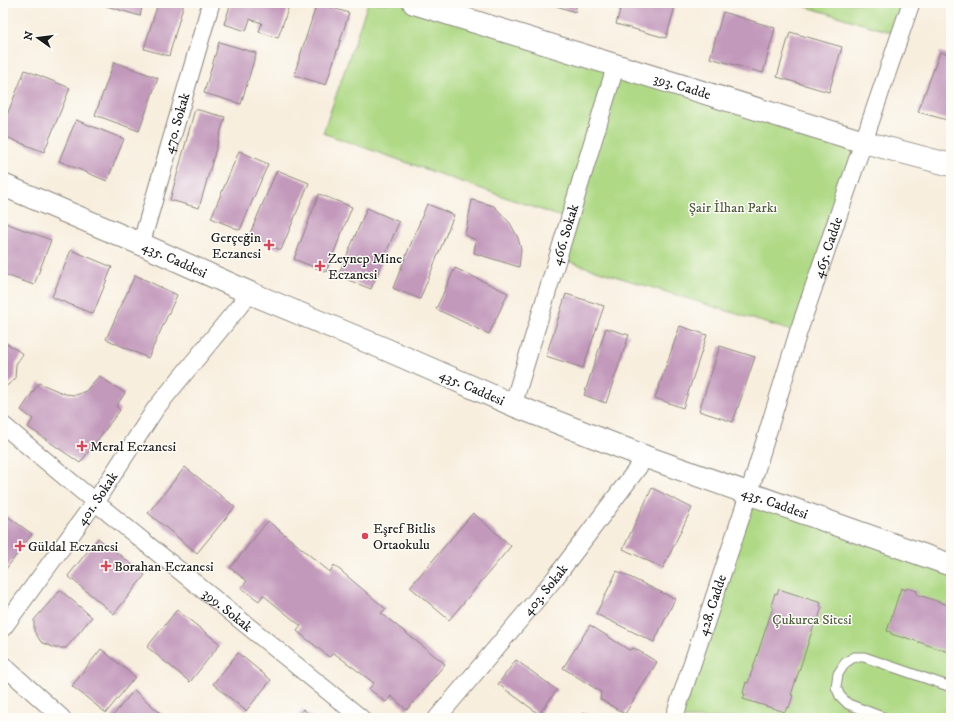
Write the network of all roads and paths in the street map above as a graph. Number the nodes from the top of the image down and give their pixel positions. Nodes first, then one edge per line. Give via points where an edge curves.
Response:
1 (211, 3) edge
2 (414, 3) edge
3 (911, 3) edge
4 (616, 65) junction
5 (864, 142) junction
6 (951, 165) edge
7 (3, 185) edge
8 (141, 244) junction
9 (250, 293) junction
10 (513, 405) junction
11 (3, 425) edge
12 (646, 456) junction
13 (749, 493) junction
14 (94, 502) junction
15 (951, 565) edge
16 (3, 628) edge
17 (3, 665) edge
18 (951, 687) edge
19 (62, 718) edge
20 (361, 718) edge
21 (438, 718) edge
22 (674, 718) edge
23 (885, 718) edge

1 - 8 street, 470. Sokak
2 - 4 street, 393. Cadde
3 - 5 street, 465. Cadde
4 - 5 street, 393. Cadde
4 - 10 street, 466. Sokak
5 - 6 street, 393. Cadde
5 - 13 street, 465. Cadde via 798,333
7 - 8 street, 435. Caddesi
8 - 9 street, 435. Caddesi
9 - 10 street, 435. Caddesi
9 - 14 street, 401. Sokak via 156,408
10 - 12 street, 435. Caddesi
11 - 14 street, 399. Sokak
12 - 13 street, 435. Caddesi
12 - 21 street, 403. Sokak via 555,578
13 - 15 street, 435. Caddesi
13 - 22 street, 428. Cadde
14 - 16 street, 401. Sokak
14 - 20 street, 399. Sokak
17 - 19 street
18 - 23 lane via 864,656 846,662 838,674 836,687 840,696 848,704

